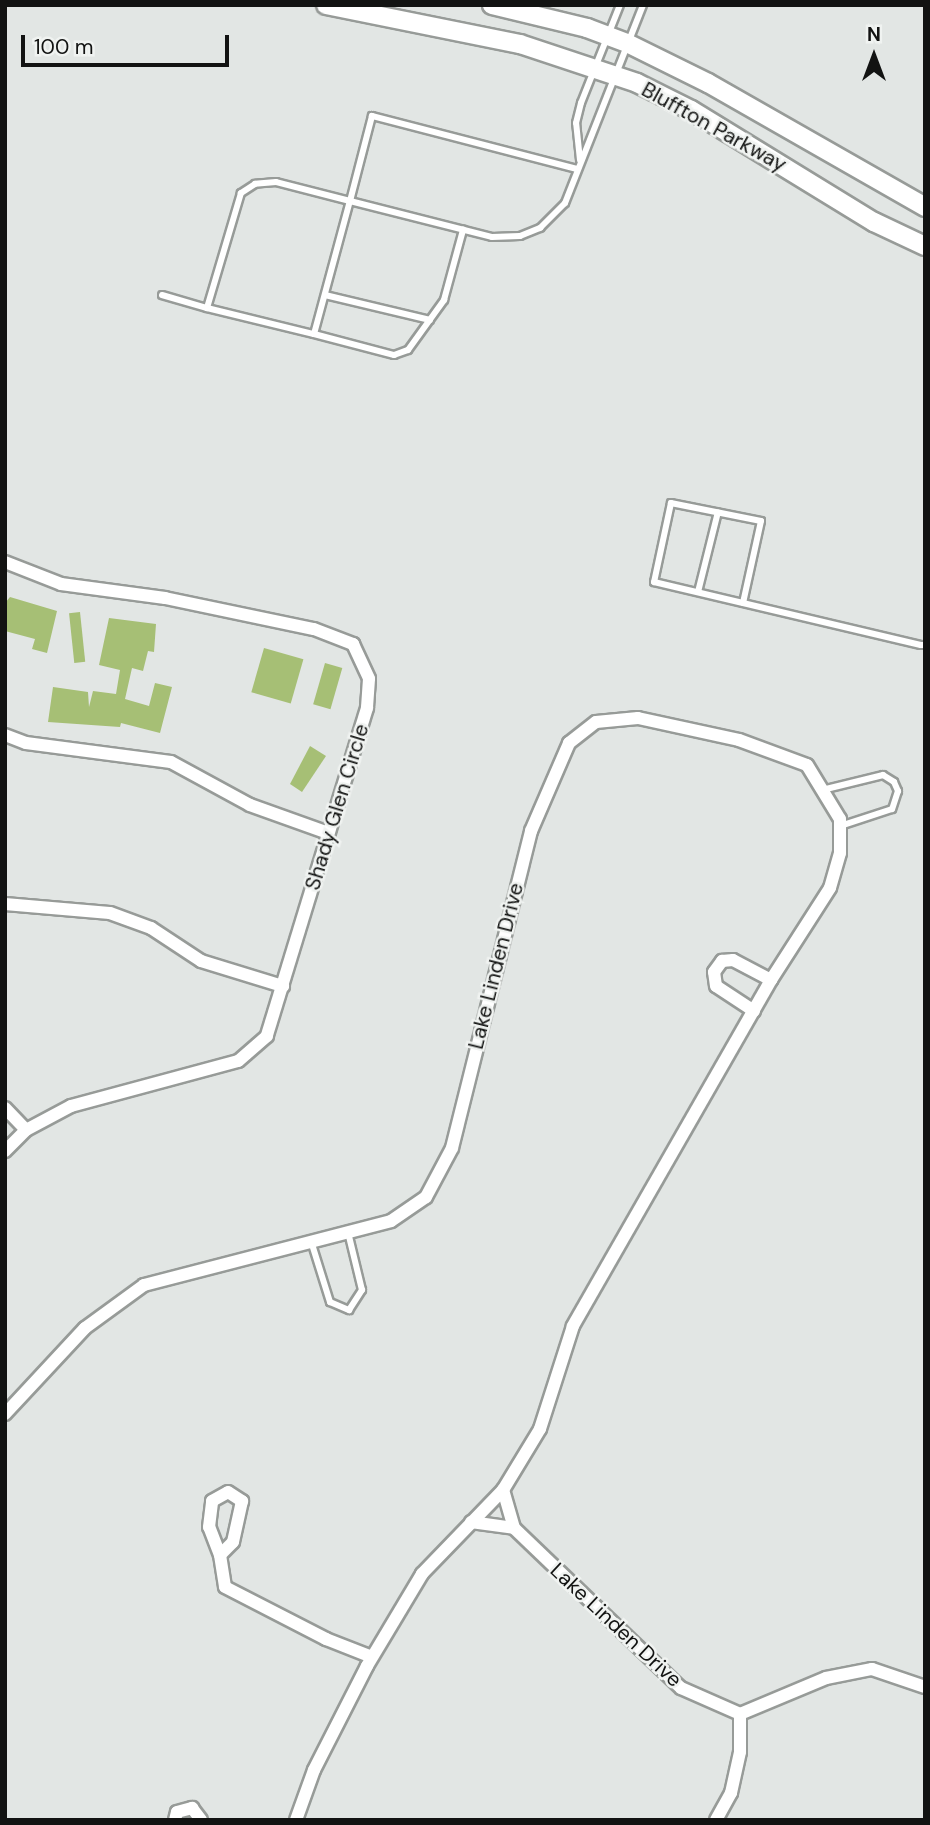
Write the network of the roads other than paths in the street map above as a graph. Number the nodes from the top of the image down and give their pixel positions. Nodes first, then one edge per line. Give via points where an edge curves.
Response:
1 (326, 5) edge
2 (492, 5) edge
3 (620, 5) edge
4 (643, 5) edge
5 (607, 36) junction
6 (627, 43) junction
7 (594, 67) junction
8 (613, 74) junction
9 (580, 162) junction
10 (577, 169) junction
11 (350, 201) junction
12 (925, 207) edge
13 (463, 230) junction
14 (925, 246) edge
15 (162, 295) dead end
16 (325, 295) junction
17 (207, 308) junction
18 (429, 320) junction
19 (314, 334) junction
20 (718, 512) junction
21 (5, 562) edge
22 (698, 592) junction
23 (743, 603) junction
24 (925, 645) edge
25 (5, 735) edge
26 (822, 790) junction
27 (840, 826) junction
28 (328, 833) junction
29 (5, 904) edge
30 (771, 980) junction
31 (283, 986) junction
32 (754, 1011) junction
33 (5, 1108) edge
34 (26, 1130) junction
35 (5, 1151) edge
36 (348, 1232) junction
37 (311, 1241) junction
38 (5, 1414) edge
39 (503, 1490) junction
40 (471, 1522) junction
41 (514, 1528) junction
42 (220, 1555) dead end
43 (372, 1657) junction
44 (925, 1687) edge
45 (740, 1714) junction
46 (175, 1820) edge
47 (201, 1820) edge
48 (296, 1820) edge
49 (716, 1820) edge

1 - 7 main road, Bluffton Parkway via 520,44
2 - 5 main road, Bluffton Parkway
3 - 5 lane
4 - 6 lane
5 - 6 main road, Bluffton Parkway
5 - 7 lane
6 - 8 lane
6 - 12 main road, Bluffton Parkway via 708,83
7 - 8 main road, Bluffton Parkway
7 - 9 lane via 576,123
8 - 9 lane
8 - 14 main road, Bluffton Parkway via 691,110 874,222
9 - 10 lane
10 - 11 lane via 372,116
10 - 13 lane via 565,203 540,228 520,236 492,237
11 - 13 lane
11 - 16 lane
11 - 17 lane via 276,182 255,184 242,193
13 - 18 lane via 449,287
15 - 17 lane
16 - 18 lane
16 - 19 lane
17 - 19 lane
18 - 19 lane via 408,350 394,355
20 - 22 lane
20 - 22 lane via 671,503 654,582
20 - 23 lane via 761,521
21 - 28 street, Shady Glen Circle via 61,584 165,598 314,629 353,643 369,678 367,708
22 - 23 lane
23 - 24 lane
25 - 28 street via 26,743 171,762 250,805
26 - 27 street, Lake Linden Drive
26 - 27 lane via 883,775 894,782 898,791 892,808
26 - 36 street, Lake Linden Drive via 807,765 739,740 638,718 596,722 569,743 531,831 452,1148 426,1197 391,1221
27 - 30 street via 840,853 830,888
28 - 31 street, Shady Glen Circle
29 - 31 street via 110,913 151,928 201,961
30 - 32 street
30 - 32 street via 733,960 722,961 714,972 716,986
31 - 34 street, Shady Glen Circle via 267,1036 238,1061 71,1106
32 - 39 street via 573,1326 540,1429
33 - 34 street
34 - 35 street, Shady Glen Circle
36 - 37 street, Lake Linden Drive
36 - 37 lane via 362,1290 349,1310 330,1301
37 - 38 street, Lake Linden Drive via 144,1285 85,1328
39 - 40 street
39 - 41 street
40 - 41 street
40 - 43 street via 422,1574
41 - 45 street, Lake Linden Drive via 681,1688
42 - 43 street via 225,1587 326,1639
43 - 48 street via 314,1770
44 - 45 street via 872,1669 826,1678
45 - 49 street via 740,1752 731,1793
46 - 47 street via 177,1812 192,1808

